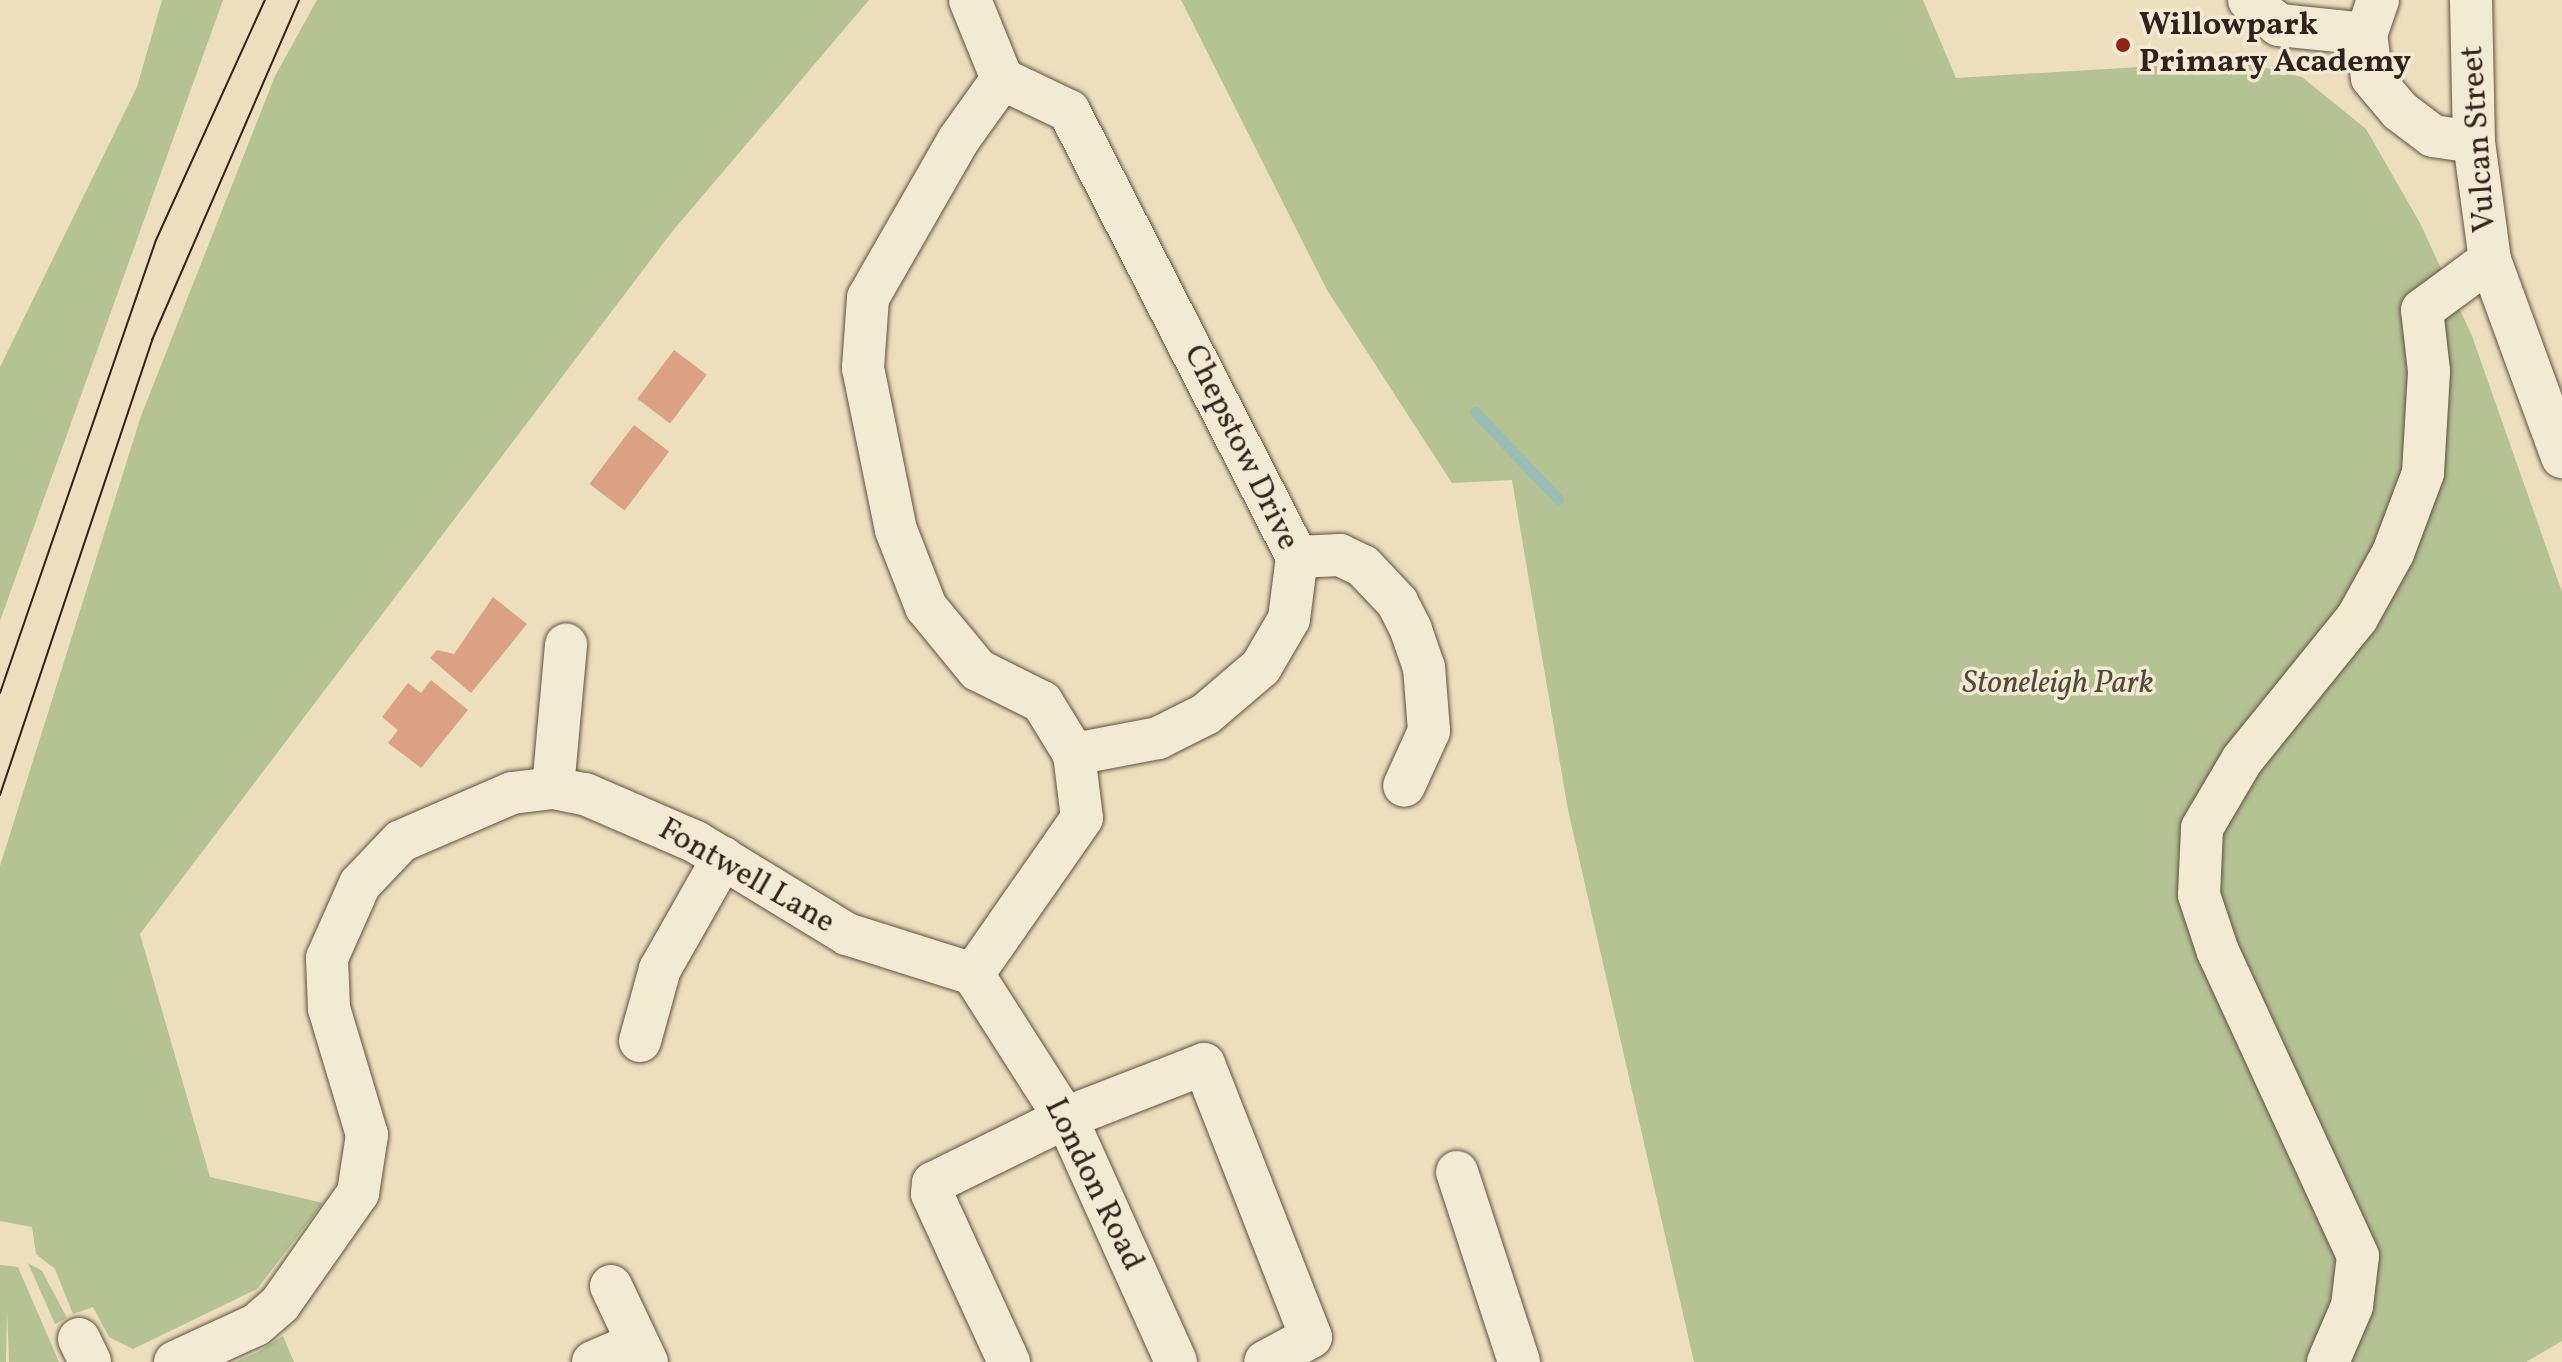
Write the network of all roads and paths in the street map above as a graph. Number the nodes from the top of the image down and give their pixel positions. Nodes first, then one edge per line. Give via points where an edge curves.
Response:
1 (970, 0) edge
2 (2249, 0) edge
3 (2471, 0) edge
4 (2372, 17) edge
5 (1002, 79) junction
6 (2474, 142) junction
7 (2490, 260) junction
8 (2562, 457) edge
9 (1297, 557) junction
10 (566, 645) dead end
11 (1074, 754) junction
12 (1404, 786) dead end
13 (553, 788) junction
14 (723, 858) junction
15 (973, 974) junction
16 (640, 1041) dead end
17 (1065, 1118) junction
18 (1457, 1172) dead end
19 (611, 1286) dead end
20 (642, 1352) edge
21 (175, 1362) edge
22 (593, 1362) edge
23 (1009, 1362) edge
24 (1176, 1362) edge
25 (1265, 1362) edge
26 (1519, 1362) edge
27 (2328, 1362) edge

1 - 5 street
2 - 4 street via 2279,25
3 - 6 street, Vulcan Street
4 - 6 street via 2372,78 2400,111 2433,136
5 - 9 street, Chepstow Drive via 1069,111
5 - 11 street via 959,139 868,298 863,368 896,530 926,607 978,670 1042,702
6 - 7 street, Vulcan Street
7 - 8 street, Vulcan Street
7 - 27 street via 2422,310 2429,371 2423,473 2393,553 2357,618 2242,760 2202,828 2199,895 2218,952 2358,1256 2352,1306
9 - 11 street, Chepstow Drive via 1289,619 1261,667 1206,714 1158,738
9 - 12 street via 1340,555 1363,566 1385,585 1411,630 1424,667 1429,731
10 - 13 street
11 - 15 street via 1082,818
13 - 14 street, Fontwell Lane via 585,794
13 - 21 street, Fontwell Lane via 512,793 401,841 360,884 335,934 326,980 367,1135 358,1193 280,1304 256,1325
14 - 15 street, Fontwell Lane via 847,934
14 - 16 street via 660,969
15 - 17 street, London Road
17 - 23 street via 938,1177 931,1188
17 - 24 street, London Road
17 - 25 street via 1204,1064 1311,1337
18 - 26 street
19 - 20 street
20 - 22 street

